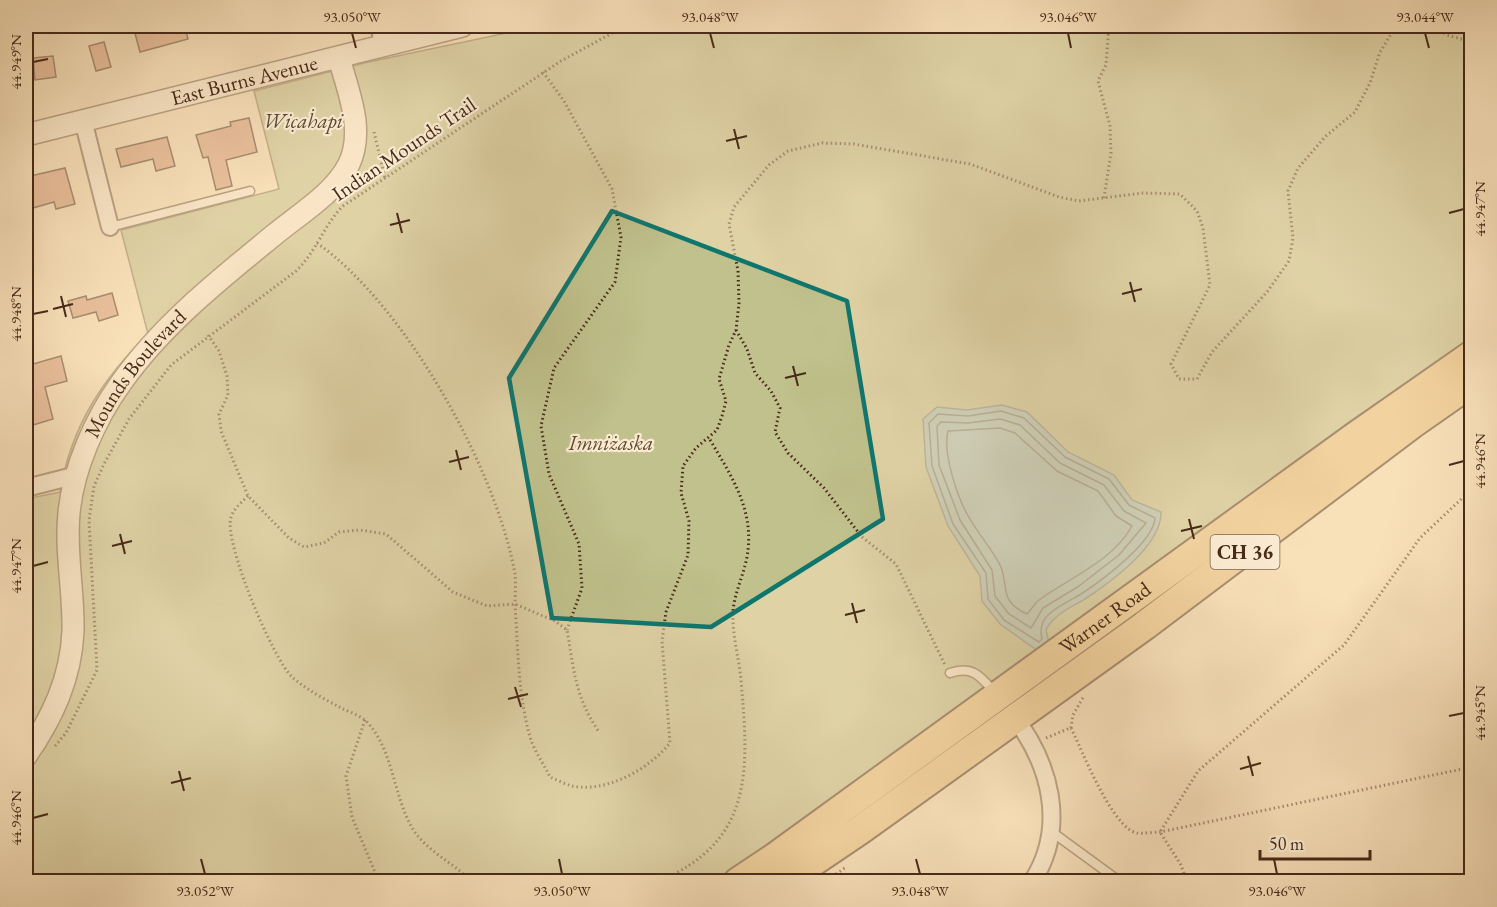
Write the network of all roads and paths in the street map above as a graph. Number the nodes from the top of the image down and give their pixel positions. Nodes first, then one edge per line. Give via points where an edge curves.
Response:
1 (379, 26) edge
2 (462, 26) edge
3 (625, 26) edge
4 (1109, 26) edge
5 (1396, 26) edge
6 (1432, 26) edge
7 (1472, 42) edge
8 (384, 46) junction
9 (339, 58) junction
10 (543, 72) junction
11 (83, 120) junction
12 (26, 135) edge
13 (250, 191) dead end
14 (1104, 198) junction
15 (110, 227) joint
16 (317, 243) junction
17 (736, 330) junction
18 (208, 335) junction
19 (1472, 355) edge
20 (1472, 382) edge
21 (708, 438) junction
22 (77, 475) junction
23 (26, 488) edge
24 (1472, 489) edge
25 (248, 496) junction
26 (515, 604) junction
27 (567, 630) junction
28 (97, 670) dead end
29 (950, 674) joint
30 (1006, 707) junction
31 (366, 720) junction
32 (599, 732) dead end
33 (1032, 743) junction
34 (26, 756) edge
35 (1472, 767) edge
36 (1052, 832) junction
37 (1160, 832) junction
38 (847, 867) dead end
39 (379, 882) edge
40 (472, 882) edge
41 (657, 882) edge
42 (738, 882) edge
43 (783, 882) edge
44 (825, 882) edge
45 (1032, 882) edge
46 (1125, 882) edge
47 (1187, 882) edge

1 - 8 street
2 - 8 street, East Burns Avenue
3 - 10 path, Indian Mounds Trail
4 - 14 path via 1106,65 1098,81 1110,126 1112,153
5 - 14 path via 1380,52 1355,112 1326,136 1298,168 1288,191 1293,238 1289,261 1267,292 1212,352 1197,379 1179,379 1171,364 1210,285 1197,211 1180,194
6 - 7 path
8 - 9 street, East Burns Avenue
9 - 11 street, East Burns Avenue
9 - 22 street, Mounds Boulevard via 356,133 349,163 322,196 213,285 145,352 104,411
10 - 16 path, Indian Mounds Trail via 344,206
10 - 27 path via 564,100 612,189 621,237 615,282 554,368 541,426 549,474 579,544 582,588
11 - 12 street, East Burns Avenue
11 - 15 street
13 - 15 lane
14 - 17 path via 1080,201 1059,197 970,164 854,144 822,143 788,151 744,192 729,224 738,271
16 - 18 path, Indian Mounds Trail via 296,271
16 - 26 path via 366,287 432,373 462,430 505,530 515,576
17 - 21 path via 719,379 726,401 717,430
17 - 29 path via 754,374 771,391 780,408 776,432 788,453 824,488 862,537 896,564
18 - 25 path via 219,351 227,376 228,395 219,414 221,431
18 - 28 path, Indian Mounds Trail via 171,365 129,419 94,486 88,520
19 - 30 highway, Warner Road / CH 36 via 1356,436
20 - 30 highway, Warner Road / CH 36 via 1144,626
21 - 26 path via 683,466 681,493 689,521 688,555 666,612 662,641 670,743 658,758 602,785 573,786 550,777 530,738 521,688
21 - 41 path via 740,493 749,518 748,551 733,611 741,680 741,800 728,828 701,856
22 - 23 street
22 - 34 street, Mounds Boulevard via 68,531 73,626 69,664 54,710
24 - 37 path via 1420,538 1344,645 1198,771
25 - 26 path via 289,538 304,547 324,543 339,531 386,534 453,592 487,606
25 - 31 path via 230,518 231,533 251,603 271,646 291,676 323,699
26 - 27 path
27 - 32 path via 580,701
29 - 30 lane via 959,670 975,672
30 - 33 street
30 - 42 highway, Warner Road / CH 36
30 - 43 highway, Warner Road / CH 36 via 860,830
31 - 39 path via 346,776 352,817
31 - 40 path via 382,744 402,808 413,829
33 - 36 street via 1050,790
33 - 37 path via 1071,728 1122,824 1136,833
35 - 37 path
36 - 45 street
36 - 46 lane
37 - 47 path
38 - 44 path

